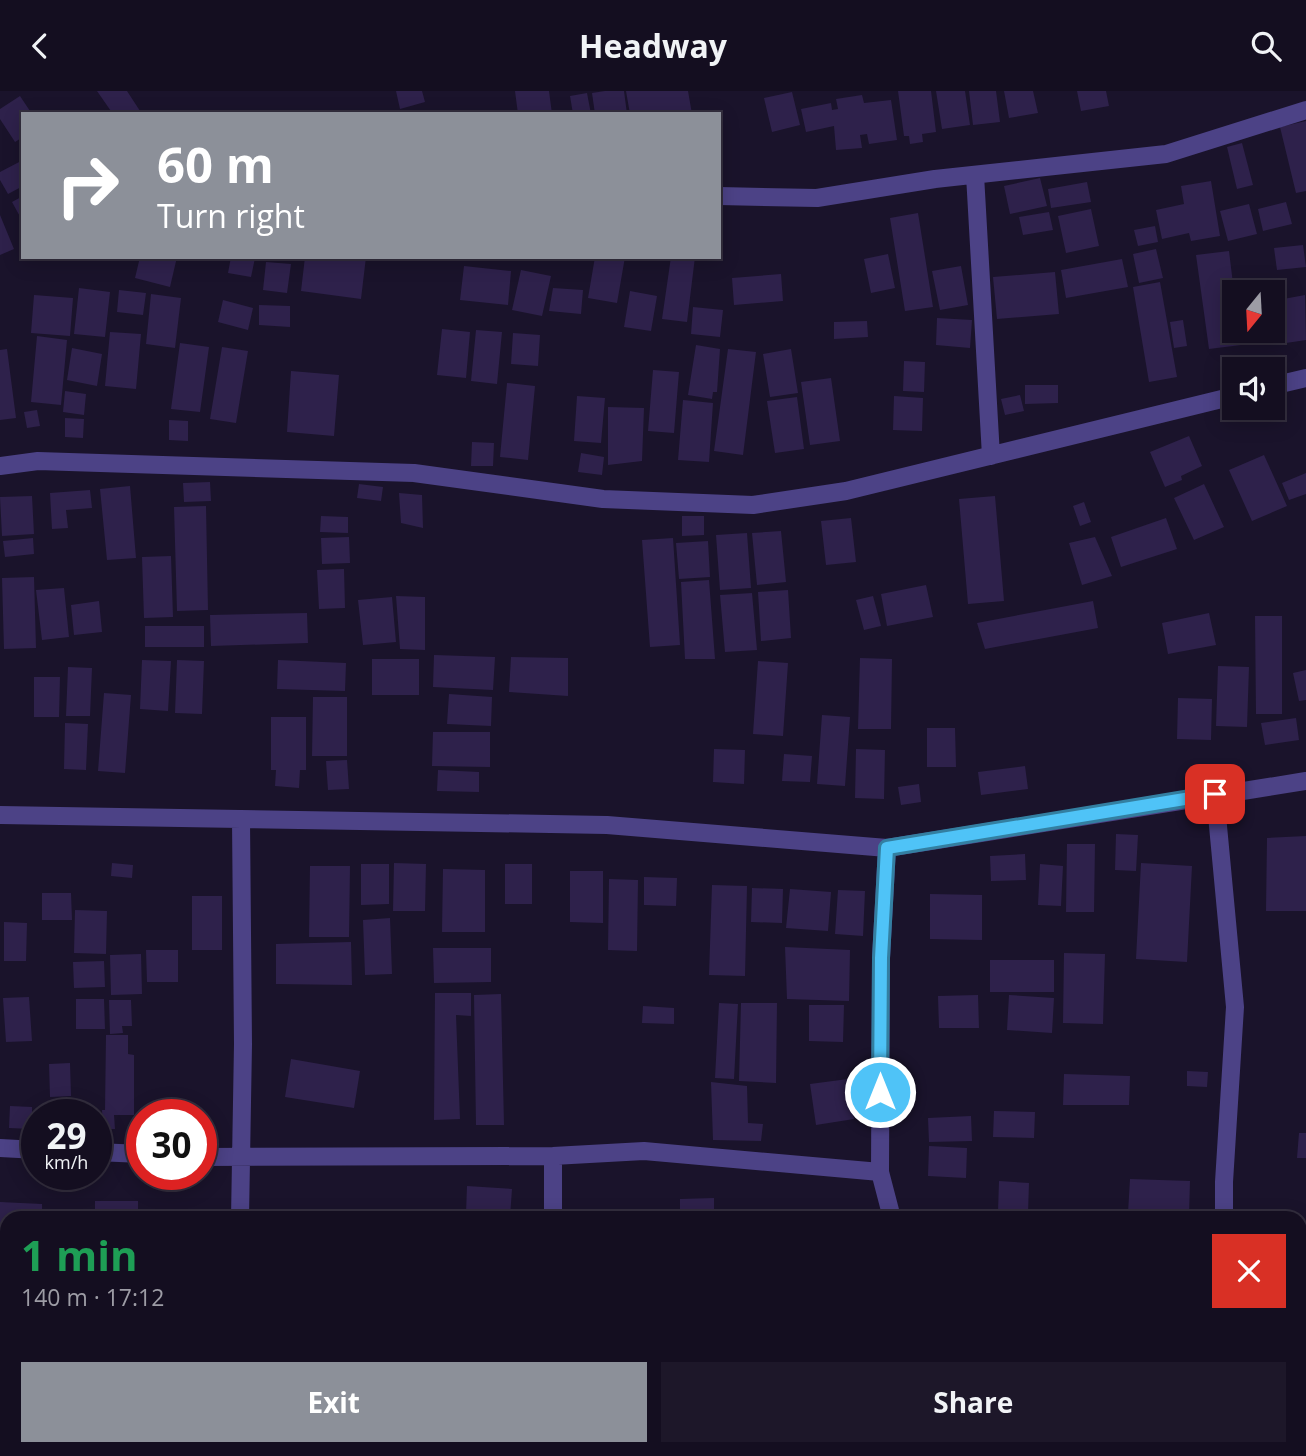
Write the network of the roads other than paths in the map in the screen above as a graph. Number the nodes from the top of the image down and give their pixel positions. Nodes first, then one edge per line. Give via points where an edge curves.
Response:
1 (1306, 110) edge
2 (975, 175) junction
3 (721, 196) edge
4 (1306, 378) edge
5 (1285, 383) edge
6 (1222, 399) edge
7 (991, 456) junction
8 (0, 466) edge
9 (1306, 781) edge
10 (1215, 794) junction
11 (0, 815) edge
12 (241, 820) junction
13 (887, 848) junction
14 (0, 1148) edge
15 (21, 1149) edge
16 (553, 1156) junction
17 (217, 1157) edge
18 (240, 1158) junction
19 (880, 1172) junction
20 (240, 1211) edge
21 (553, 1211) edge
22 (890, 1211) edge
23 (1224, 1211) edge

1 - 2 street via 1166,154
2 - 3 street via 817,198
2 - 7 street
4 - 5 street
6 - 7 street
7 - 8 street via 846,491 753,505 603,499 414,473 38,461
9 - 10 street
10 - 13 street
10 - 23 street via 1235,1007
11 - 12 street
12 - 13 street via 607,825
12 - 18 street
13 - 19 street via 881,958
14 - 15 street
16 - 18 street
16 - 19 street via 644,1151
16 - 21 street
17 - 18 street
18 - 20 street
19 - 22 street

